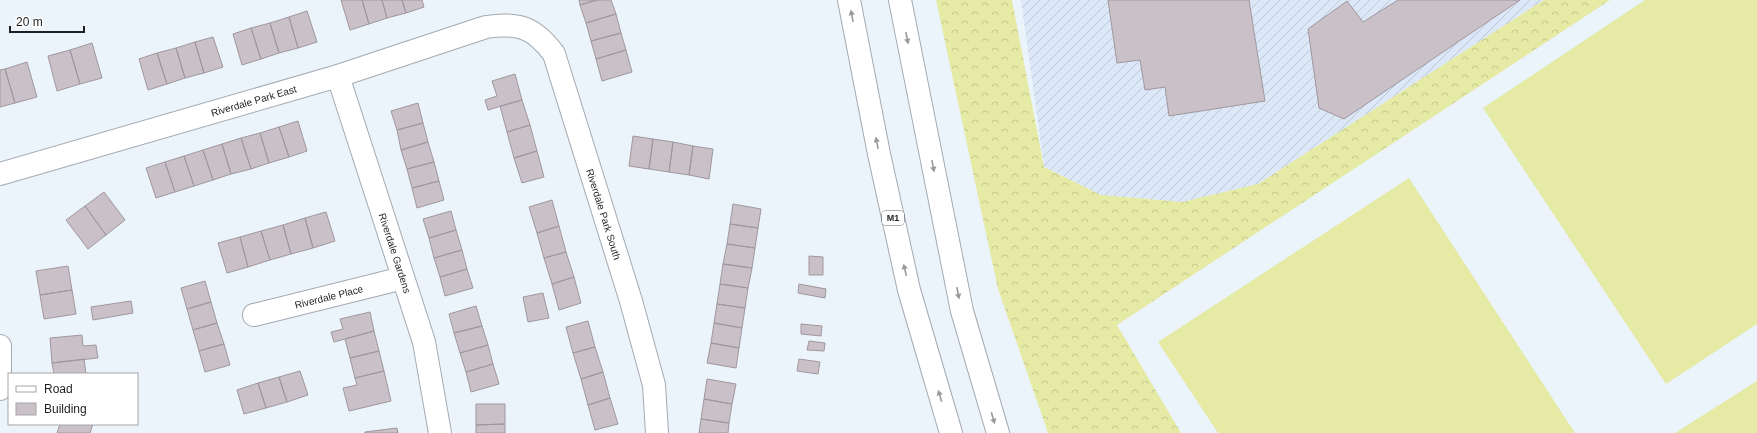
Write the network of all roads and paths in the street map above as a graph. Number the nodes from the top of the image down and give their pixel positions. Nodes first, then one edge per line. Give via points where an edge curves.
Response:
1 (849, 0) edge
2 (900, 0) edge
3 (507, 24) joint
4 (338, 76) junction
5 (0, 174) edge
6 (403, 278) junction
7 (254, 315) dead end
8 (0, 346) edge
9 (0, 390) edge
10 (440, 433) edge
11 (657, 433) edge
12 (951, 433) edge
13 (998, 433) edge

12 -> 1 main road, M1 via 909,290
2 -> 13 main road via 962,311
3 - 4 main road, Riverdale Park East via 486,27
3 - 11 main road, Riverdale Park South via 522,27 534,34 545,42 554,54 631,301 654,385
4 - 5 main road, Riverdale Park East
4 - 6 main road, Riverdale Gardens
6 - 7 main road, Riverdale Place
6 - 10 main road, Riverdale Gardens via 424,342
8 - 9 main road

